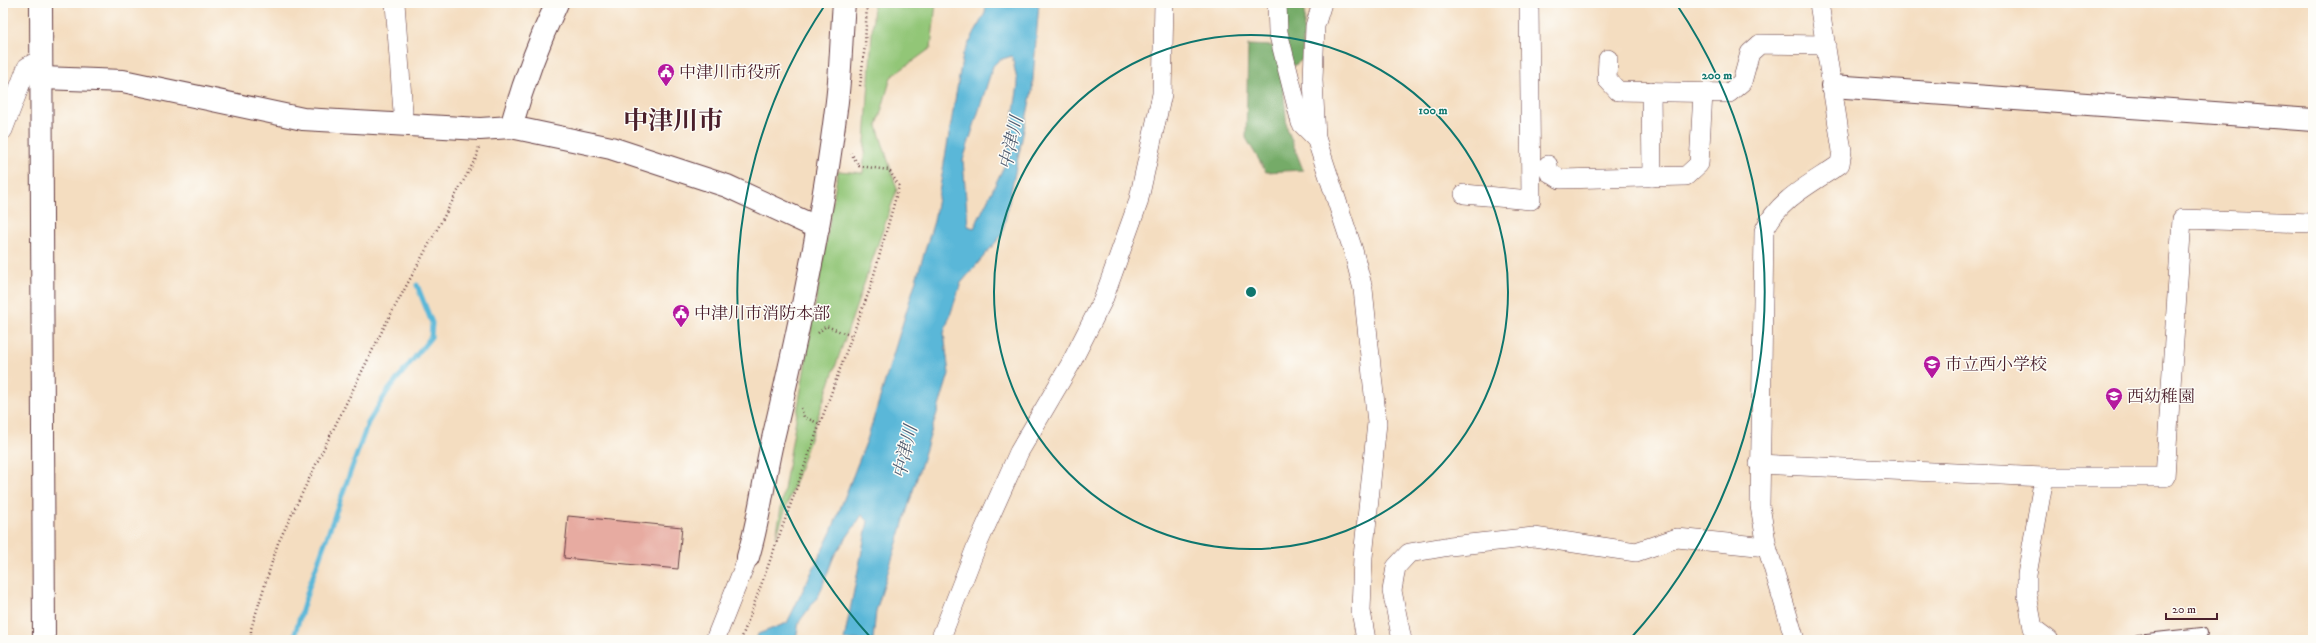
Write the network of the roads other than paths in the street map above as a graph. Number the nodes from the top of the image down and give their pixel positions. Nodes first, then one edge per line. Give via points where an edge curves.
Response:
1 (41, 3) edge
2 (394, 3) edge
3 (557, 3) edge
4 (844, 3) edge
5 (1164, 3) edge
6 (1277, 3) edge
7 (1322, 3) edge
8 (1529, 3) edge
9 (1819, 3) edge
10 (1826, 45) junction
11 (1608, 59) dead end
12 (42, 68) junction
13 (1832, 86) junction
14 (1651, 91) junction
15 (1703, 93) junction
16 (403, 112) dead end
17 (2313, 120) edge
18 (511, 127) junction
19 (3, 130) edge
20 (1316, 138) junction
21 (1548, 165) dead end
22 (1652, 177) junction
23 (1464, 194) dead end
24 (2313, 222) edge
25 (818, 228) junction
26 (1759, 464) junction
27 (2044, 477) junction
28 (1767, 547) junction
29 (748, 557) joint
30 (2202, 633) dead end
31 (44, 640) edge
32 (715, 640) edge
33 (940, 640) edge
34 (1366, 640) edge
35 (1402, 640) edge
36 (1795, 640) edge
37 (2049, 640) edge
38 (2138, 640) edge

1 - 12 street
2 - 16 street
3 - 18 street via 521,91
4 - 25 street via 836,108
5 - 33 street via 1162,94 1138,203 1103,300 1070,365 1019,452 975,550
6 - 20 street via 1278,32 1301,123
7 - 20 street via 1315,26 1313,80
8 - 23 street via 1531,200
9 - 10 street
10 - 13 street
10 - 15 street via 1760,44 1750,53 1742,82 1729,93
11 - 14 street via 1607,79 1618,91
12 - 18 street via 123,81 303,119 480,129
12 - 19 street via 27,67
12 - 31 street
13 - 17 street
13 - 26 street via 1842,151 1840,164 1784,203 1771,216 1764,231
14 - 15 street
14 - 22 street
15 - 22 street via 1699,164 1686,176
18 - 25 street via 611,148 662,164 727,186
20 - 34 street via 1353,250 1363,289 1377,423 1363,557 1361,610
21 - 22 street via 1549,172 1560,179
24 - 27 street via 2182,219 2165,477
25 - 29 street via 800,324 768,463 758,525
26 - 27 street
26 - 28 street via 1760,506
27 - 37 street via 2026,574 2033,628
28 - 35 street via 1678,538 1636,552 1534,537 1409,553 1396,567 1392,591
28 - 36 street
29 - 32 street
30 - 38 lane

